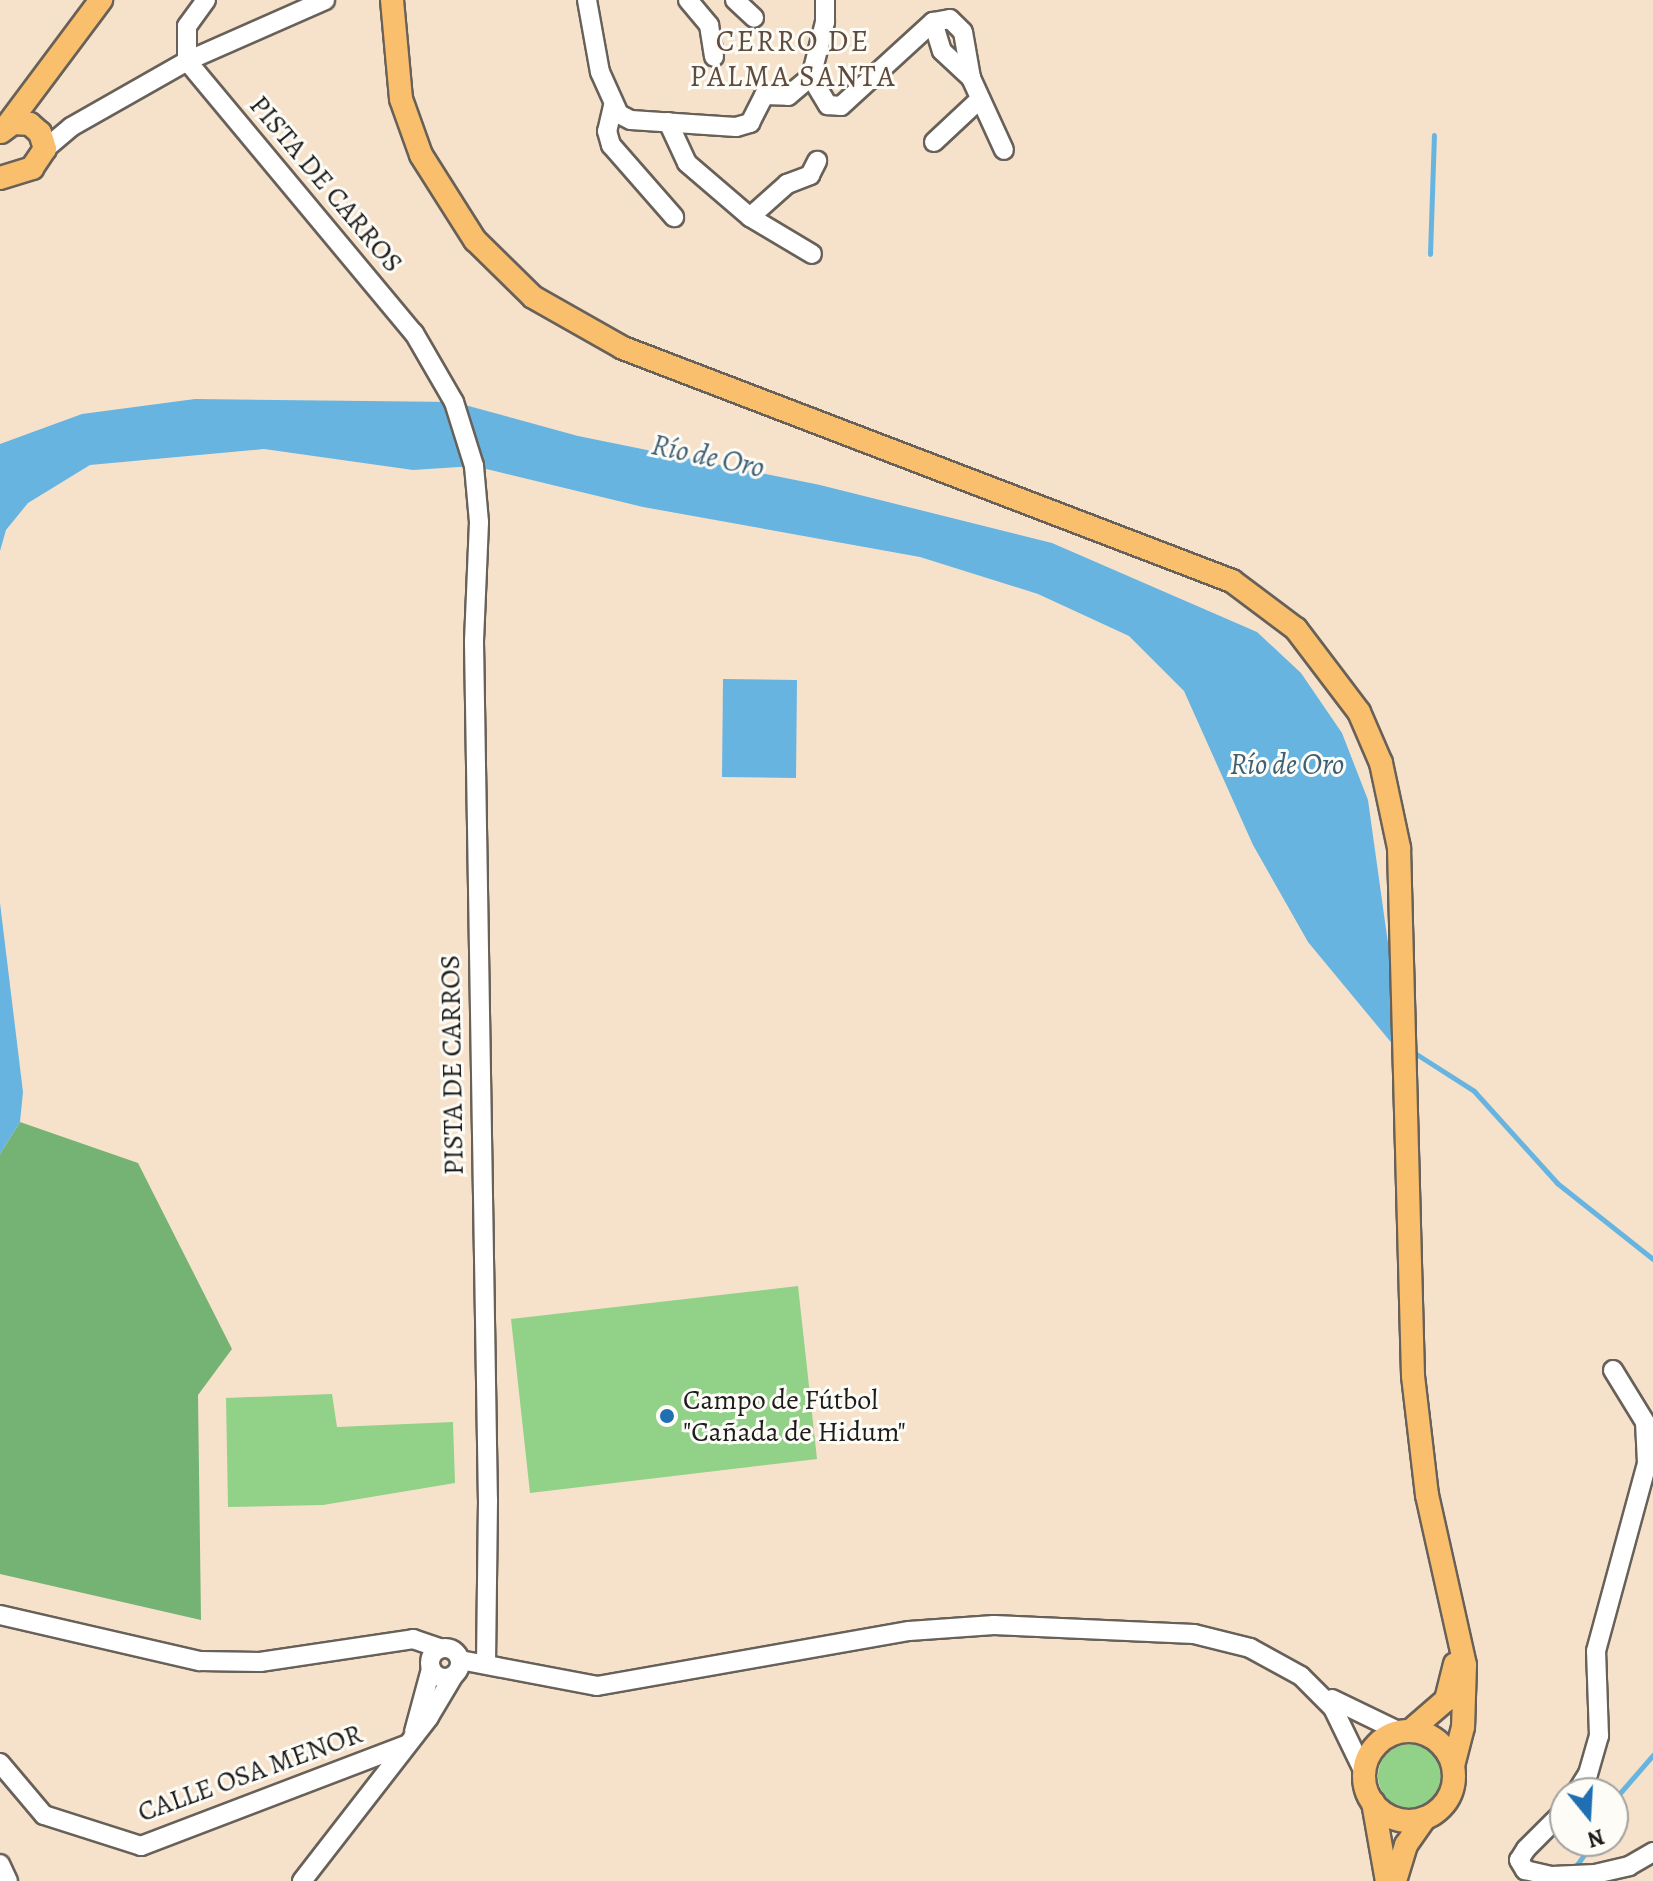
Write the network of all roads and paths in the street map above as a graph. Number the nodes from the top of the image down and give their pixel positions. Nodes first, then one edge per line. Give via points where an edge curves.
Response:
1 (101, 0) edge
2 (206, 0) edge
3 (325, 0) edge
4 (392, 0) edge
5 (587, 0) edge
6 (688, 0) edge
7 (735, 0) edge
8 (825, 0) edge
9 (754, 18) dead end
10 (933, 22) junction
11 (714, 57) dead end
12 (187, 61) junction
13 (50, 67) junction
14 (811, 77) junction
15 (971, 78) junction
16 (980, 99) junction
17 (613, 106) junction
18 (668, 122) junction
19 (3, 130) edge
20 (41, 137) junction
21 (934, 142) dead end
22 (1004, 150) dead end
23 (0, 160) edge
24 (817, 161) dead end
25 (25, 171) junction
26 (0, 178) edge
27 (674, 217) dead end
28 (750, 217) junction
29 (812, 254) dead end
30 (1613, 1370) dead end
31 (0, 1615) edge
32 (1455, 1623) junction
33 (433, 1660) junction
34 (486, 1664) junction
35 (457, 1668) junction
36 (1322, 1695) junction
37 (1405, 1731) junction
38 (409, 1740) junction
39 (0, 1763) edge
40 (1453, 1766) junction
41 (1364, 1772) junction
42 (1586, 1777) edge
43 (1372, 1801) junction
44 (1425, 1818) junction
45 (1549, 1827) edge
46 (1653, 1852) edge
47 (0, 1864) edge
48 (1392, 1876) edge
49 (8, 1881) edge
50 (302, 1881) edge

1 - 13 main road
2 - 12 street via 187,26
3 - 12 street
4 - 32 main road via 401,99 421,155 475,240 533,297 623,348 1172,554 1258,597 1314,647 1372,735 1396,820 1401,886 1420,1452
5 - 17 street via 594,50
6 - 11 street via 709,25
7 - 9 street
8 - 14 street
10 - 14 street via 841,106 828,105
10 - 15 street via 942,51
10 - 15 street via 950,19 958,24
12 - 20 street
12 - 34 street, PISTA DE CARROS via 414,333 454,402 474,466 479,522 474,642
13 - 19 main road
13 - 20 main road
14 - 18 street via 788,96 764,95 743,127
15 - 16 street
16 - 21 street
16 - 22 street
17 - 18 street via 631,120
17 - 27 street via 607,131 611,145
18 - 28 street via 679,155
19 - 20 main road via 22,122
20 - 25 main road via 38,163
23 - 25 main road
24 - 28 street via 810,175 787,184
25 - 26 main road
28 - 29 street
30 - 42 street via 1645,1422 1647,1463 1596,1651 1599,1736
31 - 33 street via 200,1661 260,1662 427,1641
32 - 37 main road via 1450,1692 1437,1711
32 - 40 main road via 1466,1693
33 - 35 street via 441,1677
33 - 35 street via 450,1648
33 - 38 street
34 - 35 street
34 - 36 street via 597,1686 909,1631 1074,1627 1222,1639 1276,1660
35 - 38 street
36 - 37 street
36 - 41 street via 1343,1723
37 - 40 main road via 1442,1745
37 - 41 main road via 1379,1742
38 - 39 street, CALLE OSA MENOR via 141,1846 44,1815
38 - 50 street
40 - 44 main road via 1448,1797
41 - 43 main road
43 - 44 main road via 1390,1816
43 - 48 main road
44 - 48 main road
45 - 46 street via 1519,1860 1525,1870 1552,1876 1595,1874 1629,1866
47 - 49 street

